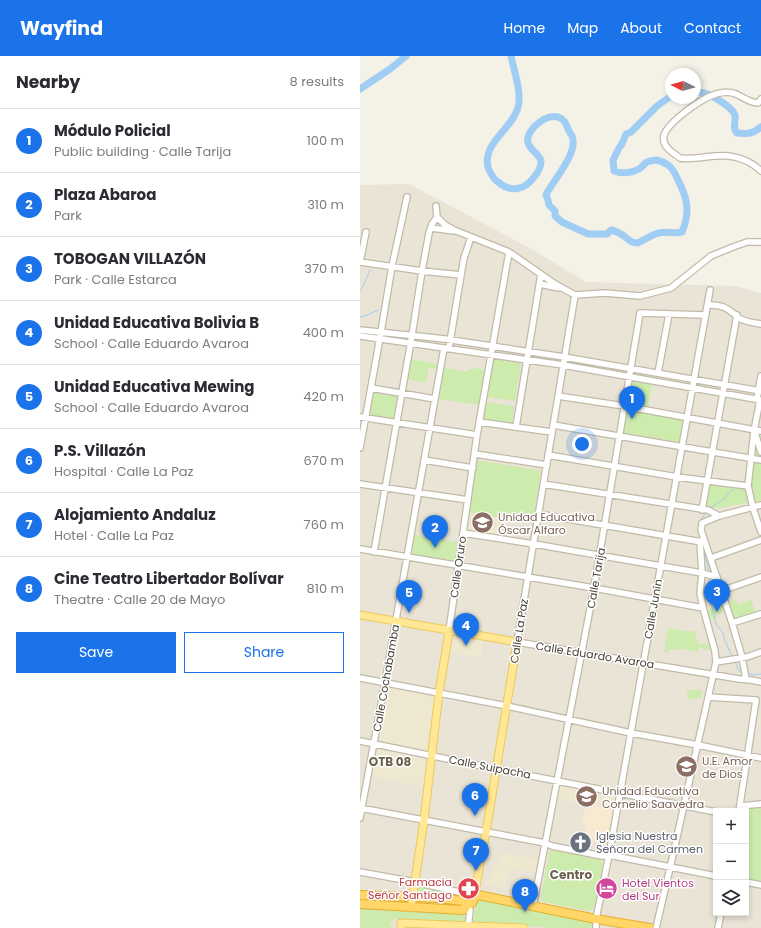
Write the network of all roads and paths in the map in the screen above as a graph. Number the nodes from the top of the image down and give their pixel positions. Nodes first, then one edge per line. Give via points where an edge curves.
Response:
1 (761, 99) edge
2 (761, 171) edge
3 (407, 197) dead end
4 (436, 206) dead end
5 (437, 217) junction
6 (431, 228) junction
7 (457, 231) junction
8 (366, 232) dead end
9 (471, 237) junction
10 (761, 242) edge
11 (509, 252) junction
12 (360, 262) edge
13 (392, 266) junction
14 (422, 271) junction
15 (541, 274) junction
16 (461, 275) junction
17 (540, 284) junction
18 (564, 288) junction
19 (710, 290) dead end
20 (575, 295) junction
21 (708, 305) junction
22 (669, 314) junction
23 (706, 315) junction
24 (737, 315) junction
25 (761, 324) edge
26 (360, 330) edge
27 (381, 332) junction
28 (412, 335) junction
29 (360, 336) edge
30 (380, 339) junction
31 (450, 340) junction
32 (410, 343) junction
33 (493, 346) junction
34 (446, 348) junction
35 (528, 351) junction
36 (491, 355) junction
37 (564, 357) junction
38 (527, 360) junction
39 (563, 365) junction
40 (631, 368) junction
41 (658, 372) junction
42 (761, 376) edge
43 (629, 377) junction
44 (694, 379) junction
45 (725, 384) junction
46 (371, 388) junction
47 (693, 388) junction
48 (760, 391) edge
49 (402, 393) junction
50 (723, 393) junction
51 (558, 396) junction
52 (435, 399) junction
53 (759, 400) edge
54 (624, 406) junction
55 (363, 417) edge
56 (688, 417) junction
57 (479, 422) junction
58 (397, 423) junction
59 (718, 423) junction
60 (553, 425) junction
61 (516, 427) junction
62 (430, 428) junction
63 (754, 431) junction
64 (761, 431) edge
65 (552, 432) junction
66 (477, 435) junction
67 (620, 436) junction
68 (682, 446) junction
69 (360, 448) edge
70 (713, 452) junction
71 (761, 452) edge
72 (475, 454) junction
73 (548, 455) junction
74 (752, 458) junction
75 (424, 460) junction
76 (761, 460) edge
77 (546, 465) junction
78 (615, 466) junction
79 (473, 468) junction
80 (677, 477) junction
81 (708, 481) junction
82 (360, 484) edge
83 (544, 484) junction
84 (748, 486) junction
85 (386, 488) junction
86 (418, 493) junction
87 (610, 495) junction
88 (468, 500) junction
89 (672, 505) junction
90 (761, 506) edge
91 (753, 508) junction
92 (702, 510) junction
93 (538, 514) junction
94 (719, 516) junction
95 (605, 525) junction
96 (761, 532) edge
97 (462, 533) junction
98 (666, 535) junction
99 (761, 540) edge
100 (702, 542) junction
101 (534, 544) junction
102 (360, 549) edge
103 (374, 552) junction
104 (600, 556) junction
105 (406, 557) junction
106 (711, 558) junction
107 (458, 565) junction
108 (661, 566) junction
109 (702, 573) junction
110 (528, 577) junction
111 (717, 577) junction
112 (761, 577) edge
113 (594, 588) junction
114 (722, 591) junction
115 (655, 598) junction
116 (703, 608) junction
117 (761, 614) edge
118 (360, 615) edge
119 (396, 622) junction
120 (732, 623) junction
121 (449, 631) junction
122 (517, 642) junction
123 (761, 652) edge
124 (582, 653) junction
125 (742, 658) junction
126 (716, 662) junction
127 (644, 663) junction
128 (713, 674) junction
129 (360, 678) edge
130 (746, 679) junction
131 (761, 682) edge
132 (385, 683) junction
133 (439, 693) junction
134 (708, 697) junction
135 (757, 702) edge
136 (507, 706) junction
137 (569, 719) junction
138 (631, 733) junction
139 (360, 741) edge
140 (374, 744) junction
141 (698, 744) junction
142 (431, 755) junction
143 (747, 755) junction
144 (761, 758) edge
145 (496, 769) junction
146 (558, 781) junction
147 (620, 792) junction
148 (761, 804) edge
149 (684, 805) junction
150 (361, 808) edge
151 (739, 808) edge
152 (713, 811) edge
153 (360, 818) edge
154 (424, 820) junction
155 (486, 832) junction
156 (545, 843) junction
157 (609, 855) junction
158 (670, 868) junction
159 (360, 872) edge
160 (713, 875) edge
161 (415, 882) junction
162 (749, 883) edge
163 (761, 885) edge
164 (360, 895) edge
165 (412, 898) junction
166 (468, 899) junction
167 (360, 904) edge
168 (533, 906) junction
169 (411, 908) junction
170 (720, 916) edge
171 (596, 919) junction
172 (401, 926) edge
173 (468, 927) edge
174 (434, 928) edge
175 (524, 928) edge
176 (596, 928) edge
177 (650, 928) edge
178 (656, 928) edge
179 (718, 928) edge

1 - 2 street via 758,103 753,103 734,93 720,93 699,101 678,118 664,133 663,139 669,150 681,158 736,156
3 - 13 street
4 - 5 street
5 - 6 street
5 - 7 street
6 - 7 street
6 - 14 street
7 - 9 street
8 - 12 street
9 - 11 street
9 - 16 street, Calle Cochabamba
10 - 20 street via 748,242 711,256 671,288 640,296 605,293
11 - 15 street
11 - 33 street, Calle Oruro
12 - 13 street
13 - 14 street
13 - 27 street
14 - 16 street
14 - 28 street
15 - 17 street
15 - 18 street
16 - 31 street, Calle Cochabamba
17 - 18 street
17 - 35 street
18 - 20 street
19 - 21 street, Calle Junín
20 - 37 street
21 - 23 street, Calle Junín
21 - 24 street via 722,306
22 - 23 street, Calle Tarija
22 - 40 street, Calle Tarija via 640,313
22 - 41 street
23 - 44 street, Calle Junín
24 - 25 street via 749,322
24 - 45 street
26 - 27 street
27 - 28 street
27 - 30 street
28 - 31 street
28 - 32 street
29 - 30 street
30 - 32 street
30 - 46 street
31 - 33 street
31 - 34 street, Calle Cochabamba
32 - 34 street
32 - 49 street
33 - 35 street
33 - 36 street, Calle Oruro
34 - 36 street
34 - 52 street, Calle Cochabamba
35 - 37 street
35 - 38 street
36 - 38 street
36 - 57 street, Calle Oruro
37 - 39 street, Calle La Paz
37 - 40 street
38 - 39 street
38 - 61 street
39 - 43 street
39 - 51 street, Calle La Paz
40 - 41 street
40 - 43 street, Calle Tarija
41 - 44 street
42 - 48 street
43 - 47 street
43 - 54 street, Calle Tarija
44 - 45 street
44 - 47 street, Calle Junín
45 - 48 street
45 - 50 street
46 - 49 street
46 - 55 street
47 - 50 street
47 - 56 street, Calle Junín
48 - 53 street
49 - 52 street
49 - 58 street
50 - 53 street
50 - 59 street
51 - 54 street
51 - 60 street, Calle La Paz
52 - 62 street, Calle Cochabamba
53 - 63 street
54 - 56 street
54 - 67 street, Calle Tarija
55 - 58 street
55 - 69 street
56 - 59 street
56 - 68 street, Calle Junín
57 - 61 street
57 - 66 street, Calle Oruro
58 - 62 street
58 - 85 street
59 - 63 street
59 - 70 street
60 - 65 street, Calle La Paz
60 - 67 street
61 - 65 street
62 - 66 street
62 - 75 street, Calle Cochabamba
63 - 64 street
63 - 71 street
63 - 74 street
65 - 73 street, Calle La Paz
66 - 72 street, Calle Oruro
67 - 68 street
67 - 78 street, Calle Tarija
68 - 70 street
68 - 80 street, Calle Junín
70 - 74 street
70 - 81 street
72 - 77 street
72 - 79 street, Calle Oruro
73 - 77 street, Calle La Paz
73 - 78 street
74 - 76 street
74 - 84 street
75 - 79 street
75 - 86 street, Calle Cochabamba
77 - 83 street, Calle La Paz
78 - 80 street
78 - 87 street, Calle Tarija
79 - 88 street, Calle Oruro
80 - 81 street
80 - 89 street, Calle Junín
81 - 84 street
81 - 92 street
82 - 85 street
83 - 87 street
83 - 93 street, Calle La Paz
84 - 91 street
85 - 86 street
85 - 103 street
86 - 88 street
86 - 105 street, Calle Cochabamba
87 - 89 street
87 - 95 street, Calle Tarija
88 - 97 street, Calle Oruro
89 - 92 street
89 - 98 street, Calle Junín
90 - 91 street
91 - 94 street
91 - 96 street
92 - 94 street
93 - 95 street
93 - 101 street, Calle La Paz
94 - 100 street via 702,523
95 - 98 street
95 - 104 street, Calle Tarija
97 - 101 street
97 - 107 street, Calle Oruro
98 - 100 street
98 - 108 street, Calle Junín
99 - 106 street
100 - 106 street
100 - 109 street
101 - 104 street
101 - 110 street, Calle La Paz
102 - 103 street
103 - 105 street
104 - 108 street
104 - 113 street, Calle Tarija
105 - 107 street
105 - 119 street, Calle Cochabamba
106 - 111 street
107 - 110 street
107 - 121 street, Calle Oruro
108 - 109 street
108 - 115 street, Calle Junín
109 - 111 street
109 - 116 street via 700,592
110 - 113 street
110 - 122 street, Calle La Paz
111 - 114 street
112 - 114 street
113 - 115 street
113 - 124 street, Calle Tarija
114 - 120 street
115 - 116 street
115 - 127 street, Calle Junín
116 - 126 street
117 - 120 street
118 - 119 main road, Calle Eduardo Avaroa
119 - 121 main road, Calle Eduardo Avaroa
119 - 132 street, Calle Cochabamba
120 - 125 street
121 - 122 main road, Calle Eduardo Avaroa
121 - 133 main road, Calle Oruro
122 - 124 street, Calle Eduardo Avaroa
122 - 136 main road, Calle La Paz
123 - 125 street
124 - 127 street, Calle Eduardo Avaroa
124 - 137 street, Calle Tarija
125 - 126 street
125 - 130 street
126 - 128 street
127 - 128 street, Calle Eduardo Avaroa
127 - 138 street, Calle Junín
128 - 130 street, Calle Eduardo Avaroa
128 - 134 street
129 - 132 street
130 - 131 street, Calle Eduardo Avaroa
132 - 133 street
132 - 140 street, Calle Cochabamba
133 - 136 street
133 - 142 main road, Calle Oruro
134 - 135 street
134 - 141 street
135 - 143 street
136 - 137 street
136 - 145 main road, Calle La Paz
137 - 138 street
137 - 146 street, Calle Tarija
138 - 141 street
138 - 147 street, Calle Junín
139 - 140 street, Calle Suipacha
140 - 142 street, Calle Suipacha
140 - 150 street, Calle Cochabamba
141 - 143 street
141 - 149 street
142 - 145 street, Calle Suipacha
142 - 154 main road, Calle Oruro
143 - 144 street
143 - 151 street
145 - 146 street, Calle Suipacha
145 - 155 main road, Calle La Paz
146 - 147 street, Calle Suipacha
146 - 156 street, Calle Tarija
147 - 149 street, Calle Suipacha
147 - 157 street, Calle Junín
148 - 151 street
149 - 152 street, Calle Suipacha
149 - 158 street
150 - 153 street, Calle Cochabamba
150 - 154 street
154 - 155 street
154 - 161 main road, Calle Oruro
155 - 156 street
155 - 166 main road, Calle La Paz via 475,891
156 - 157 street via 602,856
156 - 168 street, Calle Tarija
157 - 158 street
157 - 171 street, Calle Junín
158 - 160 street
158 - 178 street
159 - 161 street
161 - 165 main road, Calle Oruro
161 - 166 street
162 - 163 street
164 - 165 highway
165 - 166 highway via 437,898 460,894
165 - 169 main road, Calle Oruro
166 - 168 highway via 478,895
166 - 169 highway via 466,908 462,910
166 - 173 street
167 - 169 highway
168 - 171 highway
170 - 179 street
171 - 176 street, Calle Junín
171 - 177 highway
172 - 173 main road
172 - 174 main road
173 - 175 main road

